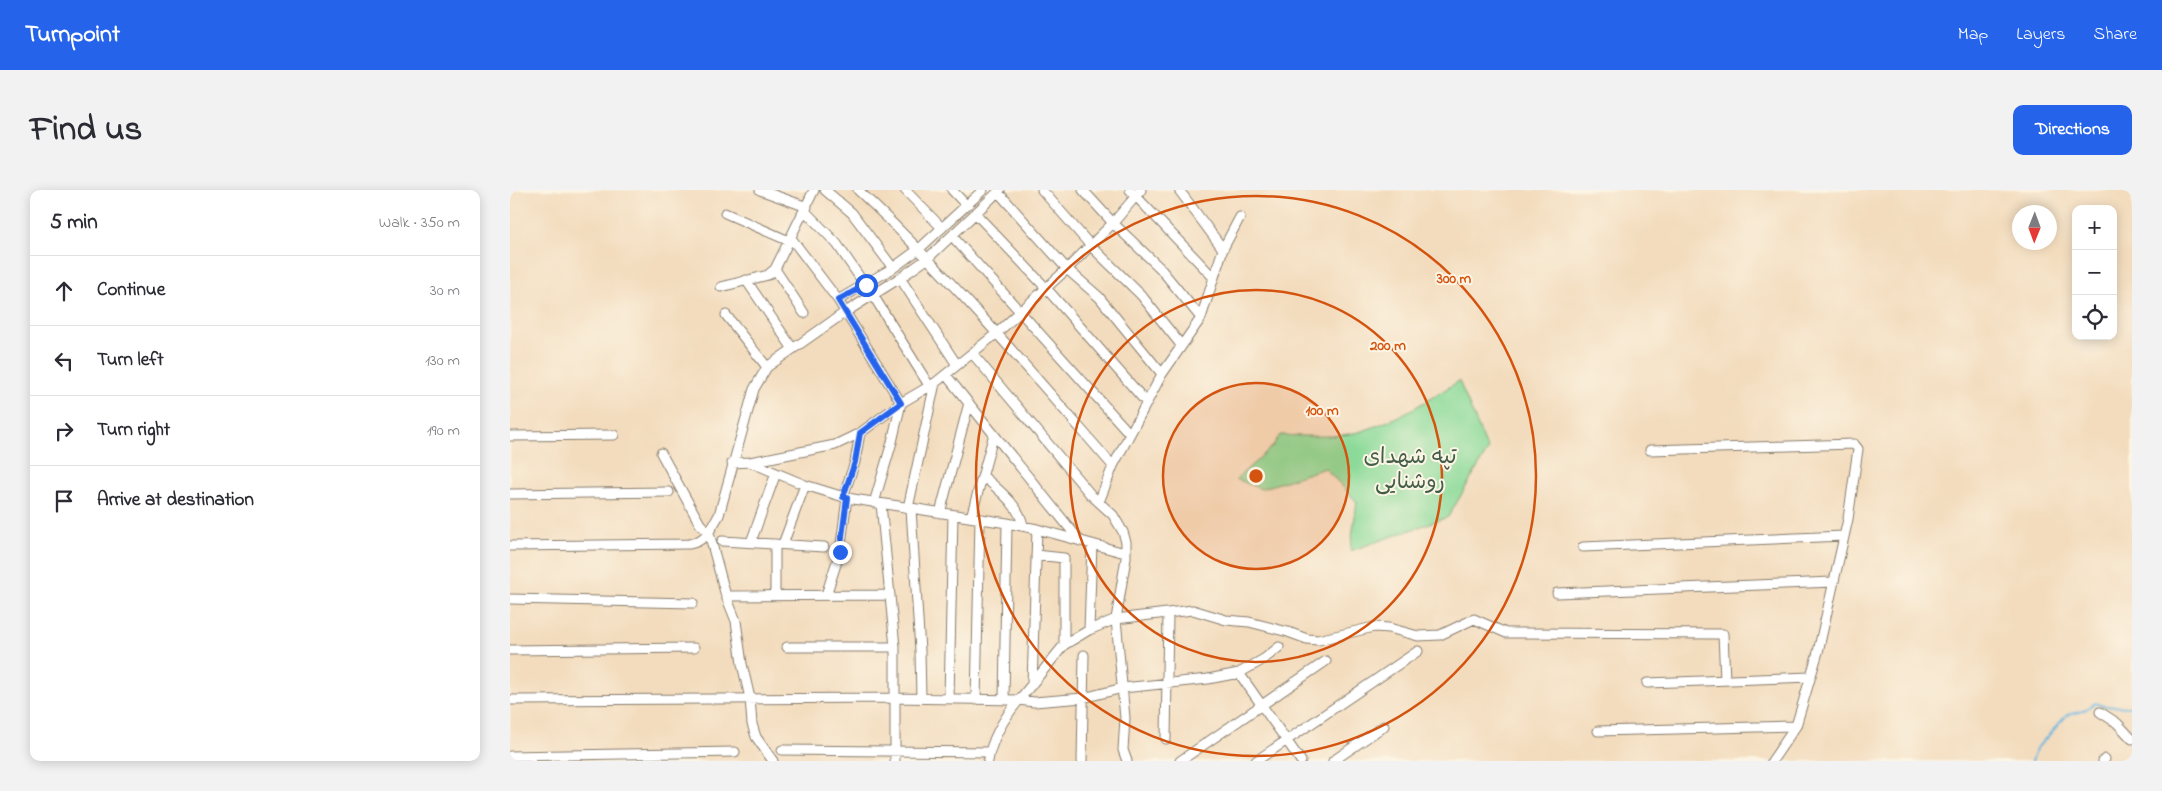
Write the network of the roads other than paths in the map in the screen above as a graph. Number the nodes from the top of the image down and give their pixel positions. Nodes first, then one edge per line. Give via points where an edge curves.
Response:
1 (760, 190) edge
2 (814, 190) edge
3 (825, 190) edge
4 (858, 190) edge
5 (905, 190) edge
6 (952, 190) edge
7 (983, 190) edge
8 (1042, 190) edge
9 (1083, 190) edge
10 (1179, 190) edge
11 (999, 191) edge
12 (1136, 192) edge
13 (966, 205) junction
14 (806, 209) junction
15 (725, 213) dead end
16 (975, 214) junction
17 (1240, 217) dead end
18 (1113, 223) junction
19 (942, 228) junction
20 (952, 236) junction
21 (790, 239) junction
22 (1091, 246) junction
23 (919, 249) junction
24 (1223, 249) junction
25 (927, 259) junction
26 (893, 268) junction
27 (774, 269) junction
28 (1068, 269) junction
29 (1213, 277) junction
30 (900, 278) junction
31 (746, 280) junction
32 (866, 285) junction
33 (721, 287) dead end
34 (1046, 288) junction
35 (872, 295) junction
36 (838, 300) junction
37 (1020, 312) junction
38 (804, 313) dead end
39 (844, 313) junction
40 (726, 315) dead end
41 (1201, 318) junction
42 (997, 333) junction
43 (1181, 345) junction
44 (793, 349) junction
45 (972, 353) junction
46 (957, 365) junction
47 (767, 367) junction
48 (1162, 374) junction
49 (946, 375) junction
50 (932, 385) junction
51 (901, 403) junction
52 (969, 403) junction
53 (1147, 403) junction
54 (860, 433) junction
55 (994, 434) junction
56 (1130, 434) junction
57 (614, 435) dead end
58 (510, 436) edge
59 (1650, 450) dead end
60 (661, 453) dead end
61 (750, 462) junction
62 (732, 463) junction
63 (1113, 466) junction
64 (776, 473) junction
65 (983, 476) junction
66 (806, 485) junction
67 (669, 492) dead end
68 (510, 494) edge
69 (845, 498) junction
70 (1099, 502) junction
71 (877, 504) junction
72 (910, 509) junction
73 (940, 513) junction
74 (953, 515) junction
75 (975, 518) junction
76 (1007, 523) junction
77 (1022, 526) junction
78 (1037, 529) junction
79 (709, 533) junction
80 (1844, 536) junction
81 (722, 541) dead end
82 (1080, 541) junction
83 (751, 542) junction
84 (779, 544) junction
85 (1092, 544) junction
86 (510, 546) edge
87 (824, 547) dead end
88 (1583, 547) dead end
89 (1125, 553) junction
90 (1036, 555) junction
91 (1833, 582) junction
92 (1557, 593) dead end
93 (890, 594) junction
94 (775, 595) junction
95 (826, 595) junction
96 (726, 596) junction
97 (510, 599) edge
98 (693, 603) dead end
99 (1168, 613) junction
100 (1116, 619) junction
101 (1089, 630) junction
102 (1064, 645) junction
103 (787, 647) dead end
104 (895, 647) junction
105 (1279, 647) dead end
106 (694, 648) dead end
107 (510, 650) edge
108 (1418, 651) dead end
109 (1084, 655) dead end
110 (1326, 661) dead end
111 (1239, 673) junction
112 (1810, 677) junction
113 (1726, 680) junction
114 (1647, 683) dead end
115 (1166, 684) junction
116 (1032, 685) junction
117 (1123, 688) junction
118 (754, 698) junction
119 (895, 698) junction
120 (921, 698) junction
121 (1083, 698) junction
122 (949, 699) junction
123 (510, 700) edge
124 (976, 700) junction
125 (1004, 700) junction
126 (1019, 700) junction
127 (1262, 705) junction
128 (2100, 712) dead end
129 (1384, 726) dead end
130 (1796, 726) junction
131 (1598, 731) dead end
132 (1166, 738) dead end
133 (2132, 739) edge
134 (1287, 740) junction
135 (782, 750) dead end
136 (895, 750) junction
137 (735, 752) dead end
138 (510, 756) edge
139 (989, 756) edge
140 (773, 761) edge
141 (895, 761) edge
142 (1082, 761) edge
143 (1127, 761) edge
144 (1180, 761) edge
145 (1256, 761) edge
146 (1301, 761) edge
147 (1332, 761) edge
148 (1772, 761) edge

1 - 14 street
2 - 14 street
3 - 26 street via 852,213
4 - 23 street
5 - 19 street
6 - 13 street
7 - 13 street
8 - 22 street
9 - 18 street
10 - 24 street
11 - 16 street
11 - 28 street
12 - 18 street
12 - 29 street
13 - 19 street
14 - 21 street
14 - 32 street via 837,244
15 - 21 street
16 - 20 street
16 - 34 street
17 - 24 street
18 - 22 street
18 - 41 street via 1160,268
19 - 23 street
20 - 25 street
20 - 37 street
21 - 27 street
21 - 36 street
22 - 28 street
22 - 43 street via 1141,295
23 - 25 street
23 - 26 street
24 - 29 street
25 - 30 street
25 - 42 street
26 - 32 street
27 - 31 street via 768,275
27 - 38 street
28 - 34 street
28 - 48 street via 1099,296
29 - 41 street
30 - 35 street
30 - 46 street
31 - 33 street
31 - 44 street
32 - 36 street
34 - 37 street
34 - 53 street
35 - 39 street
35 - 50 street
36 - 39 street
37 - 42 street
37 - 56 street
39 - 44 street
39 - 51 street
40 - 47 street
41 - 43 street
42 - 45 street
42 - 63 street
43 - 48 street
44 - 47 street
45 - 46 street
45 - 70 street
46 - 49 street
47 - 62 street via 754,389
48 - 53 street
49 - 50 street
49 - 52 street
50 - 51 street
50 - 72 street
51 - 54 street
51 - 71 street
52 - 55 street
52 - 73 street
53 - 56 street
54 - 61 street via 835,445
54 - 69 street
55 - 65 street
55 - 82 street
56 - 63 street
57 - 58 street
59 - 80 street via 1854,444 1858,448
60 - 79 street via 700,524
61 - 62 street
61 - 64 street
62 - 79 street via 719,515
63 - 70 street
64 - 66 street
64 - 83 street
65 - 75 street
65 - 77 street via 1011,503 1022,518
66 - 69 street
66 - 84 street
67 - 68 street
69 - 71 street
69 - 95 street via 840,552
70 - 89 street via 1113,515 1123,532
71 - 72 street
71 - 93 street
72 - 73 street
72 - 120 street
73 - 74 street
74 - 75 street
74 - 122 street
75 - 76 street
75 - 124 street
76 - 77 street
76 - 125 street
77 - 78 street
78 - 82 street
78 - 90 street
79 - 86 street via 702,540 689,544
79 - 96 street
80 - 88 street
80 - 91 street
81 - 83 street
82 - 85 street
83 - 84 street
84 - 87 street
84 - 94 street
85 - 89 street
85 - 101 street
89 - 100 street
90 - 102 street via 1064,558
90 - 116 street
91 - 92 street
91 - 112 street
93 - 95 street
93 - 104 street
94 - 95 street
94 - 96 street
96 - 118 street via 736,621 742,664
97 - 98 street
99 - 100 street
99 - 113 street via 1193,610 1312,640 1374,627 1418,636 1440,634 1474,619 1506,633 1723,634
99 - 115 street
100 - 101 street
100 - 117 street
101 - 102 street
102 - 116 street
103 - 104 street
104 - 119 street
105 - 111 street
106 - 107 street
108 - 134 street
109 - 121 street
110 - 127 street
111 - 115 street
111 - 127 street
112 - 113 street
112 - 130 street
113 - 114 street
115 - 117 street
115 - 132 street
116 - 126 street
117 - 121 street
117 - 143 street via 1123,750
118 - 119 street
118 - 123 street
118 - 140 street via 752,724 756,737
119 - 120 street
119 - 136 street
120 - 122 street
121 - 126 street
121 - 142 street
122 - 124 street
124 - 125 street
125 - 126 street
126 - 139 street via 1004,718
127 - 134 street
127 - 144 street
128 - 133 street via 2117,723
129 - 147 street
130 - 131 street
130 - 148 street
134 - 145 street
134 - 146 street
135 - 136 street
136 - 139 street
136 - 141 street
137 - 138 street

